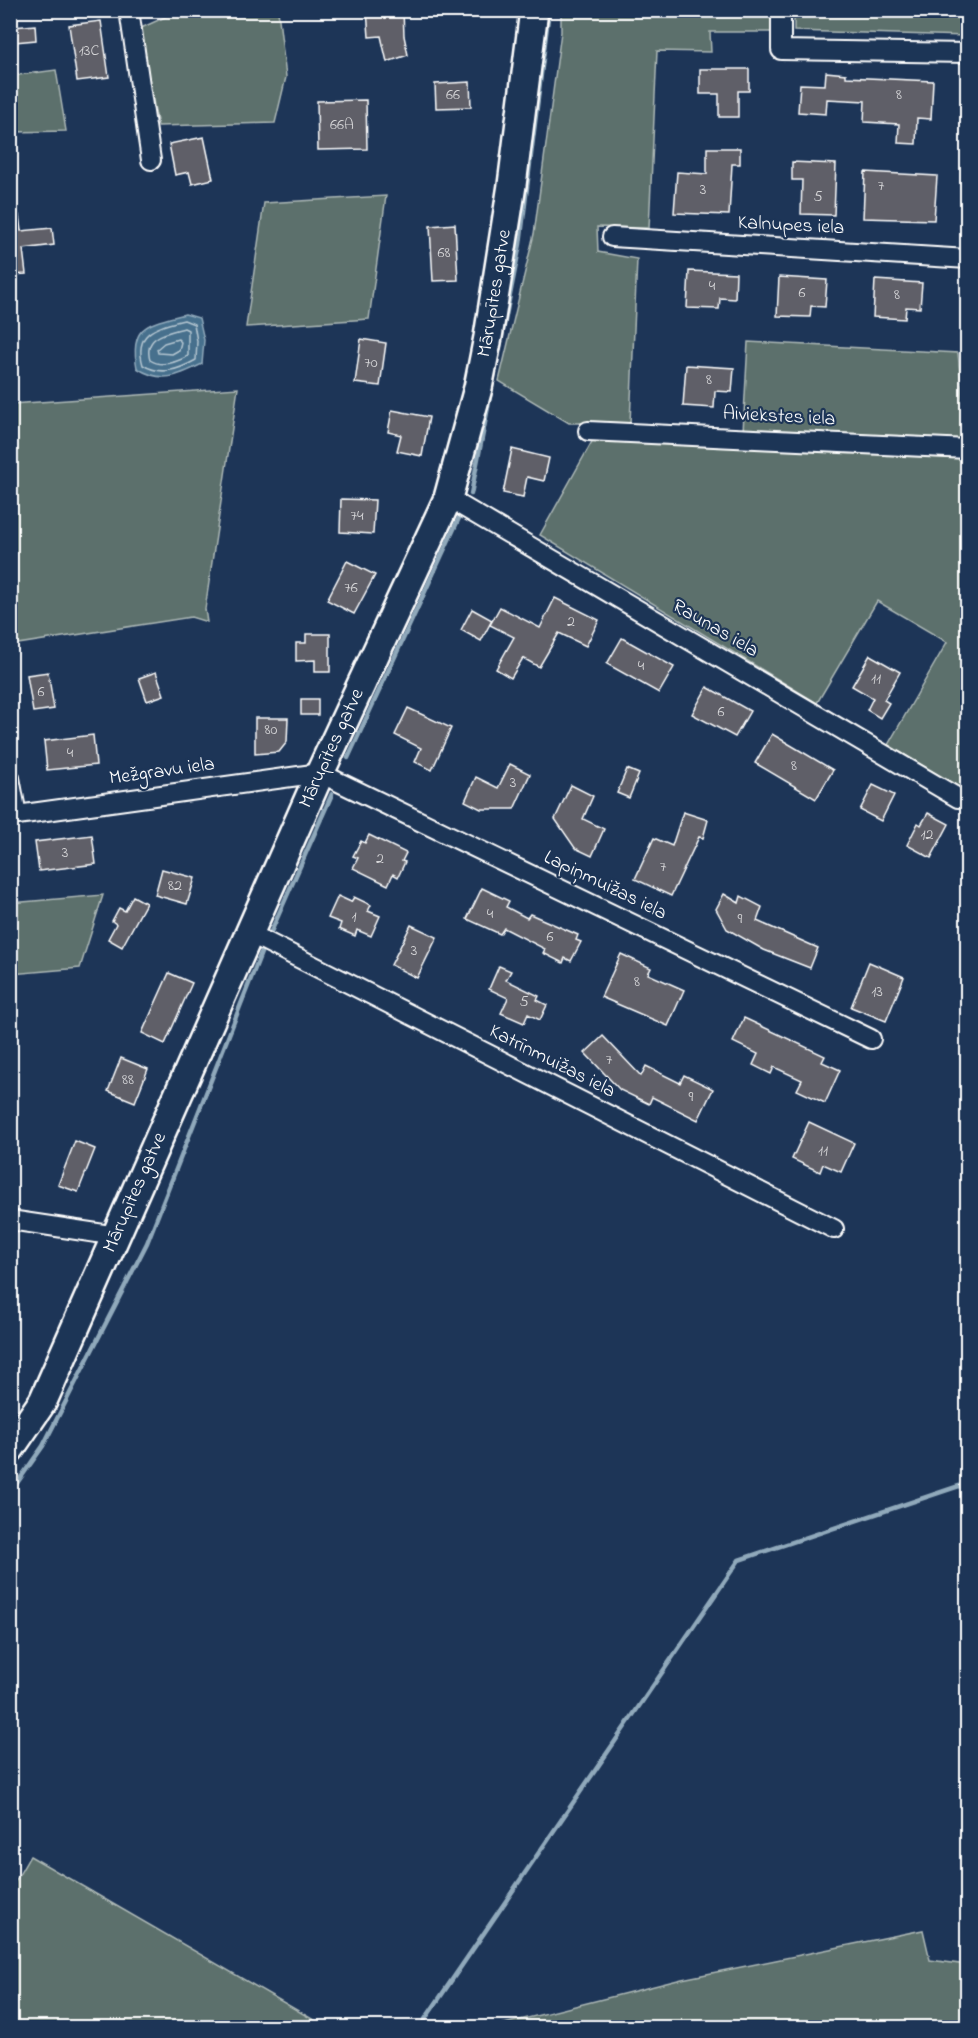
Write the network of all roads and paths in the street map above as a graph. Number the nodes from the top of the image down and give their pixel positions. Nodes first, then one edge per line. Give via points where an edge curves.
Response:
1 (129, 10) edge
2 (534, 10) edge
3 (781, 10) edge
4 (968, 53) edge
5 (151, 160) dead end
6 (612, 237) dead end
7 (968, 259) edge
8 (588, 430) dead end
9 (968, 449) edge
10 (448, 498) junction
11 (320, 773) junction
12 (10, 778) edge
13 (958, 798) dead end
14 (14, 815) edge
15 (251, 934) junction
16 (871, 1039) dead end
17 (10, 1220) edge
18 (834, 1229) dead end
19 (117, 1236) junction
20 (10, 1449) edge

1 - 5 street
2 - 10 street, Mārupītes gatve via 488,337
3 - 4 street via 781,50
6 - 7 street, Kalnupes iela
8 - 9 street, Aiviekstes iela
10 - 11 street, Mārupītes gatve
10 - 13 street, Raunas iela
11 - 14 street, Mežgravu iela
11 - 15 street, Mārupītes gatve
11 - 16 street, Lapiņmuižas iela
12 - 14 street
15 - 18 street, Katrīnmuižas iela
15 - 19 street, Mārupītes gatve
17 - 19 street
19 - 20 street, Mārupītes gatve via 43,1401

